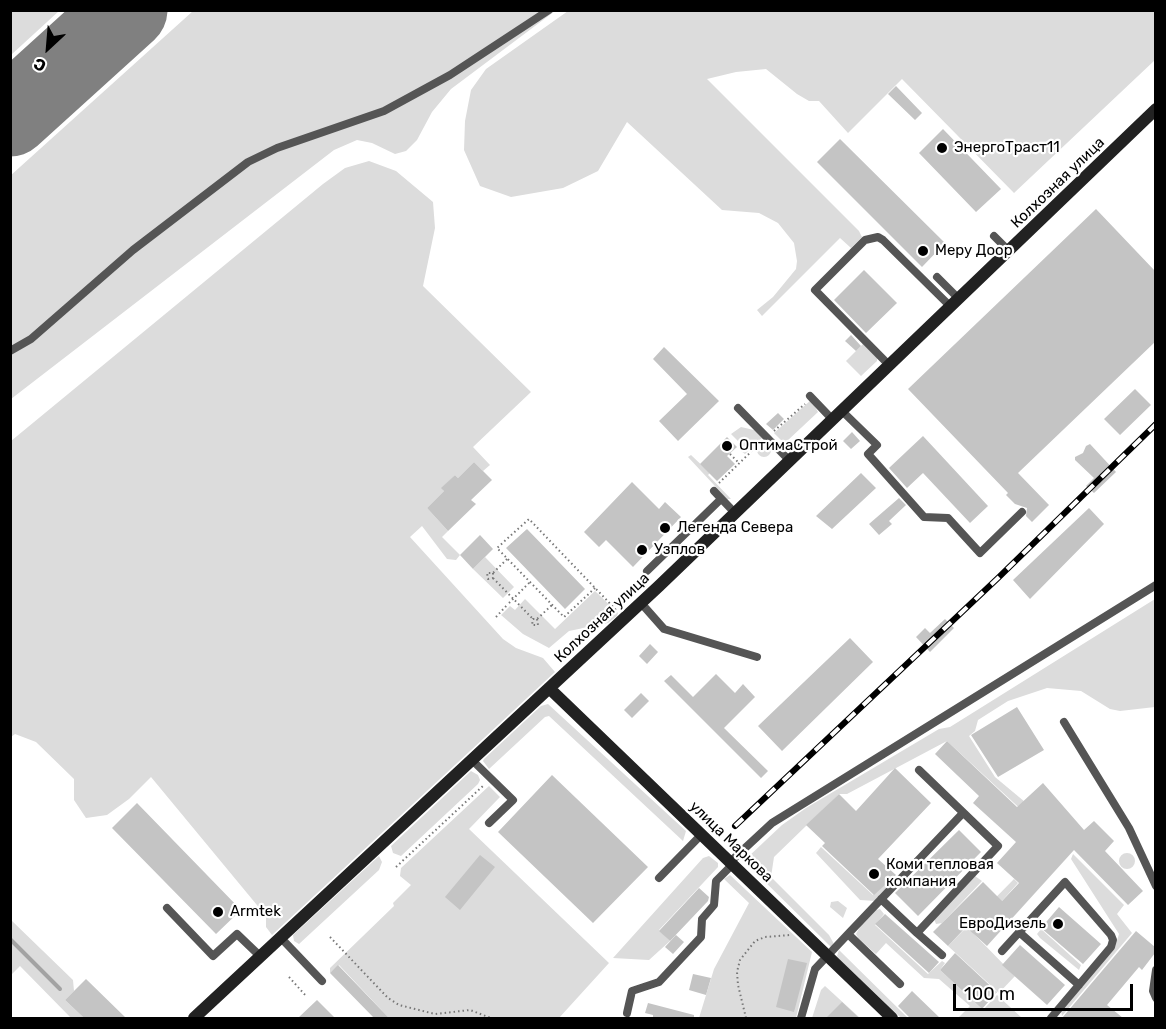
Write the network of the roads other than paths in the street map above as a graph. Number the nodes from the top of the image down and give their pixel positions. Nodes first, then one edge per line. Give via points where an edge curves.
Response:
1 (549, 10) edge
2 (1155, 110) edge
3 (994, 236) dead end
4 (1009, 251) junction
5 (937, 277) dead end
6 (955, 303) junction
7 (10, 351) edge
8 (889, 365) junction
9 (811, 397) road end
10 (738, 408) dead end
11 (836, 414) junction
12 (788, 459) junction
13 (716, 488) road end
14 (721, 499) junction
15 (734, 512) junction
16 (1022, 512) dead end
17 (647, 571) dead end
18 (1155, 585) edge
19 (641, 603) junction
20 (757, 657) dead end
21 (549, 688) junction
22 (1064, 722) dead end
23 (472, 760) junction
24 (919, 770) dead end
25 (963, 813) junction
26 (489, 823) dead end
27 (702, 834) junction
28 (732, 863) junction
29 (1154, 876) edge
30 (659, 878) dead end
31 (1155, 886) edge
32 (881, 899) junction
33 (167, 908) dead end
34 (1019, 932) junction
35 (918, 933) junction
36 (848, 934) junction
37 (281, 938) junction
38 (1002, 951) dead end
39 (827, 956) junction
40 (942, 956) dead end
41 (261, 957) junction
42 (1155, 970) edge
43 (322, 981) dead end
44 (900, 984) dead end
45 (1079, 986) junction
46 (1155, 998) edge
47 (627, 1013) dead end
48 (194, 1018) edge
49 (801, 1018) edge
50 (892, 1018) edge
51 (1051, 1018) edge

1 - 7 lane via 450,75 384,111 248,162 133,250 31,339
2 - 4 street, Колхозная улица
3 - 4 lane
4 - 6 street, Колхозная улица
5 - 6 lane
6 - 8 street, Колхозная улица
6 - 8 lane via 883,240 866,240 815,290
8 - 11 street, Колхозная улица
9 - 11 lane
10 - 12 lane
11 - 12 street, Колхозная улица
11 - 16 lane via 878,445 868,454 924,517 948,518 980,554
12 - 15 street, Колхозная улица
13 - 14 lane
14 - 15 lane
14 - 17 lane
15 - 19 street, Колхозная улица
18 - 28 lane via 772,823
19 - 20 lane via 664,629
19 - 21 street, Колхозная улица
21 - 23 street, Колхозная улица
21 - 27 street, улица Маркова
22 - 29 lane
23 - 26 lane via 513,800
23 - 37 street, Колхозная улица
24 - 25 lane
25 - 32 lane
25 - 35 lane via 998,846
27 - 28 street, улица Маркова
27 - 30 lane
28 - 39 street, улица Маркова
28 - 47 lane via 716,881 714,905 702,919 701,937 659,982 632,991
29 - 31 lane
32 - 35 lane
32 - 36 lane
33 - 41 lane via 213,956 237,934
34 - 38 lane
34 - 45 lane
34 - 45 lane via 1065,882 1113,940
35 - 40 lane
36 - 39 lane
36 - 44 lane
37 - 41 street, Колхозная улица
37 - 43 lane
39 - 49 lane via 815,969
39 - 50 street, улица Маркова
41 - 48 street, Колхозная улица
42 - 46 lane
45 - 51 lane

